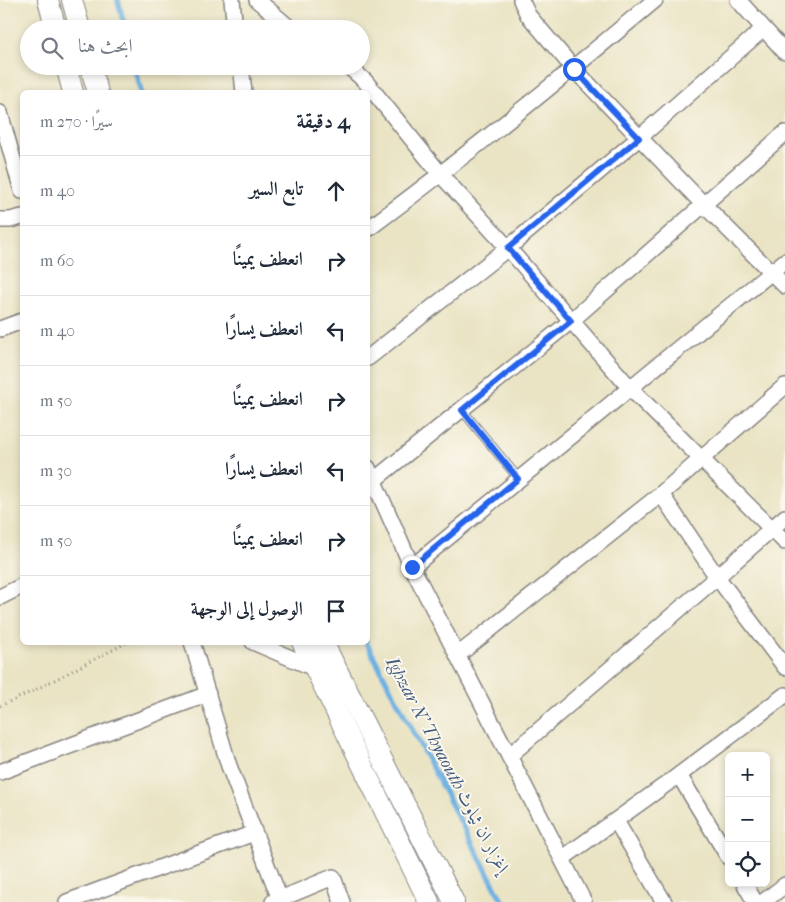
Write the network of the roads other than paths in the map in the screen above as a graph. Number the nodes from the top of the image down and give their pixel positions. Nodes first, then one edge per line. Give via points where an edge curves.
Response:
1 (48, 0) edge
2 (72, 0) edge
3 (232, 0) edge
4 (257, 0) edge
5 (521, 0) edge
6 (654, 0) edge
7 (738, 0) edge
8 (54, 20) edge
9 (78, 20) edge
10 (235, 20) edge
11 (280, 20) edge
12 (763, 29) junction
13 (785, 52) edge
14 (574, 69) junction
15 (68, 75) edge
16 (93, 75) edge
17 (242, 75) edge
18 (358, 75) edge
19 (72, 90) edge
20 (97, 90) edge
21 (244, 90) edge
22 (0, 113) edge
23 (785, 133) edge
24 (639, 138) junction
25 (441, 175) junction
26 (20, 184) edge
27 (704, 205) junction
28 (20, 218) edge
29 (0, 220) edge
30 (370, 228) edge
31 (508, 248) junction
32 (785, 261) edge
33 (772, 272) junction
34 (785, 286) edge
35 (571, 321) junction
36 (20, 322) edge
37 (0, 329) edge
38 (370, 356) edge
39 (785, 386) edge
40 (630, 388) junction
41 (462, 410) junction
42 (701, 459) junction
43 (370, 475) edge
44 (518, 479) junction
45 (661, 494) junction
46 (785, 517) edge
47 (771, 529) junction
48 (785, 542) edge
49 (412, 567) junction
50 (717, 578) junction
51 (20, 587) edge
52 (0, 597) edge
53 (193, 645) edge
54 (260, 645) edge
55 (303, 645) edge
56 (325, 645) edge
57 (458, 656) junction
58 (785, 667) edge
59 (314, 668) junction
60 (208, 694) junction
61 (785, 695) edge
62 (509, 756) junction
63 (0, 772) edge
64 (679, 775) junction
65 (616, 821) junction
66 (254, 833) junction
67 (725, 851) edge
68 (563, 858) junction
69 (785, 885) edge
70 (746, 887) edge
71 (278, 901) edge
72 (67, 902) edge
73 (342, 902) edge
74 (429, 902) edge
75 (454, 902) edge
76 (584, 902) edge
77 (664, 902) edge
78 (755, 902) edge
79 (763, 902) edge

1 - 8 street
2 - 9 street
3 - 10 street
4 - 11 street
5 - 14 street via 528,15
6 - 14 street
7 - 12 street
12 - 13 street
12 - 24 street
14 - 24 street
14 - 25 street
15 - 19 street
16 - 20 street
17 - 21 street
18 - 25 street
22 - 26 street
23 - 27 street
24 - 27 street
24 - 31 street
25 - 30 street
25 - 31 street
27 - 33 street
27 - 35 street
28 - 29 street
31 - 35 street
31 - 38 street
32 - 33 street
33 - 34 street
33 - 40 street
35 - 40 street
35 - 41 street
36 - 37 street
39 - 42 street
40 - 42 street
40 - 44 street
41 - 43 street
41 - 44 lane
42 - 45 street
42 - 47 street
43 - 49 street
44 - 49 street
45 - 50 street
45 - 57 street
46 - 47 street
47 - 48 street
47 - 50 street
49 - 57 street
50 - 58 street
50 - 62 street
51 - 52 street
53 - 60 street
54 - 59 street
55 - 59 street
56 - 75 street
57 - 62 street
59 - 74 street
60 - 63 street
60 - 66 street via 229,766
61 - 64 street
62 - 68 street
64 - 65 street
64 - 67 street
65 - 68 street
65 - 77 street
66 - 71 street
66 - 72 street
68 - 76 street
69 - 79 street
70 - 78 street
71 - 73 street via 333,877

